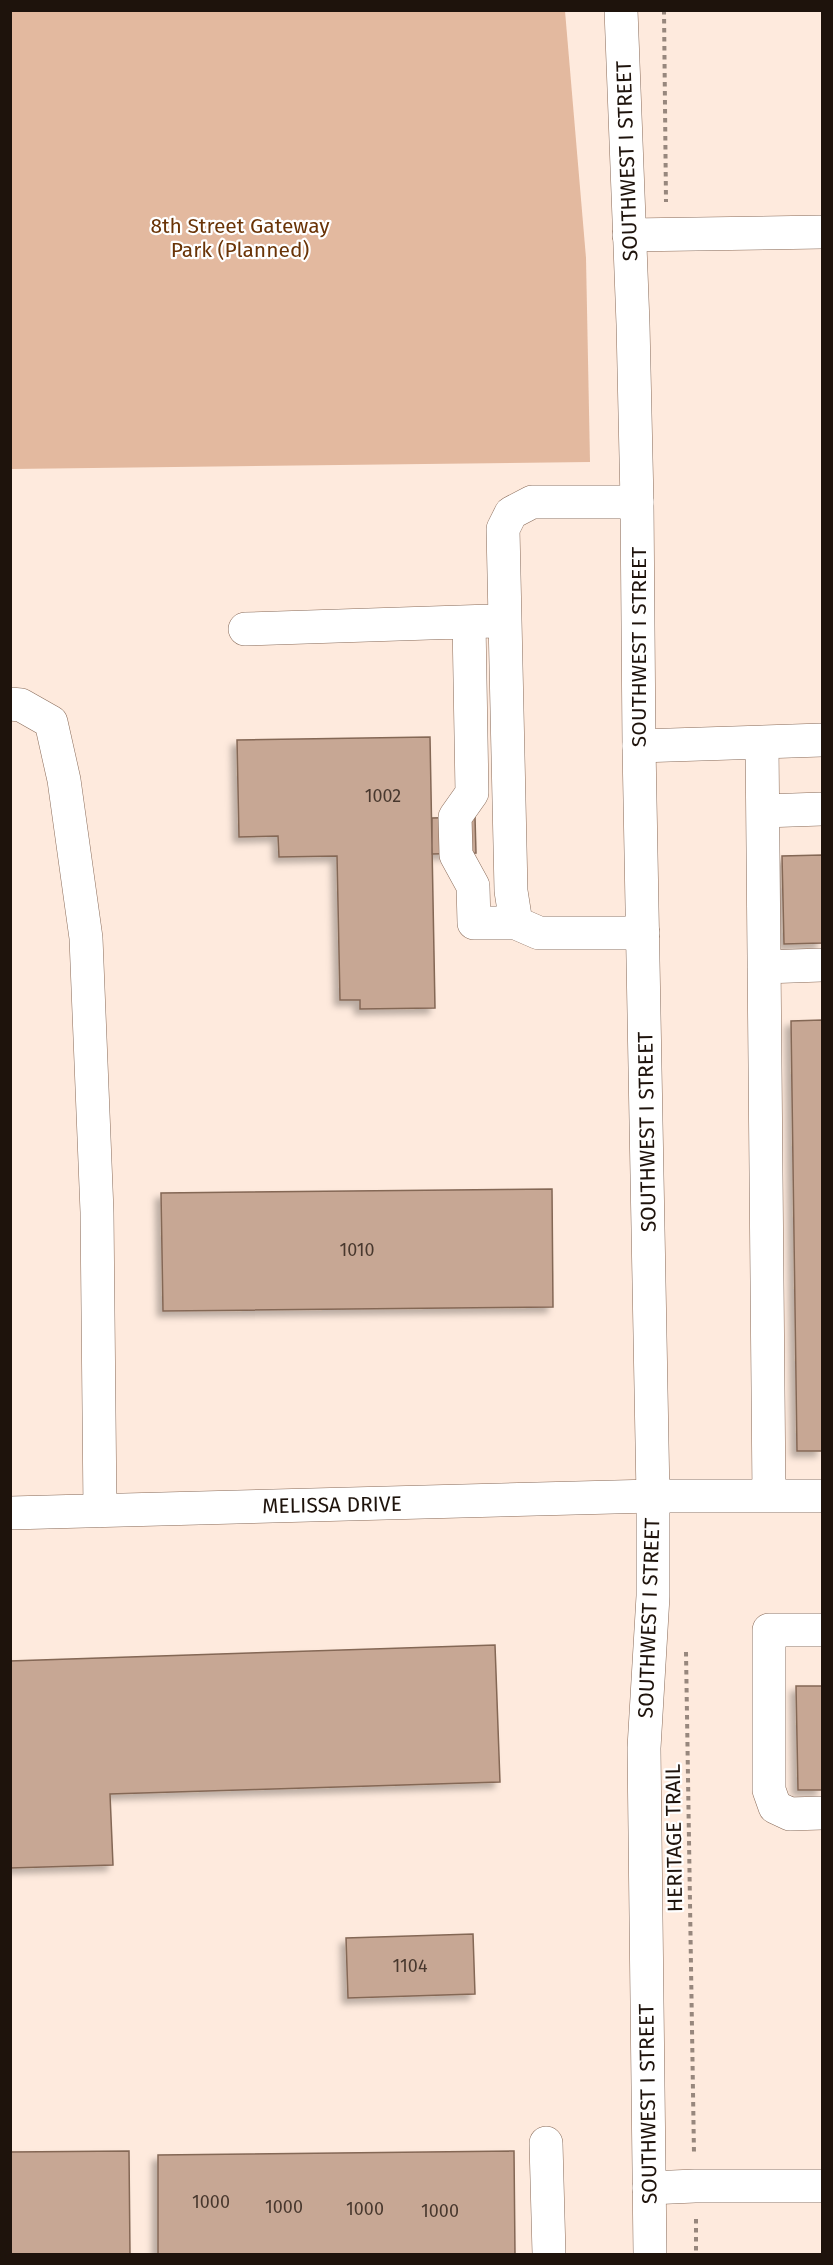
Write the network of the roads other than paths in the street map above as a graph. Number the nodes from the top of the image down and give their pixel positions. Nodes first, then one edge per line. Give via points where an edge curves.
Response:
1 (621, 10) edge
2 (822, 232) edge
3 (629, 235) junction
4 (637, 502) junction
5 (505, 621) junction
6 (470, 622) junction
7 (245, 629) dead end
8 (10, 705) edge
9 (822, 740) edge
10 (762, 742) junction
11 (639, 746) junction
12 (822, 809) edge
13 (763, 811) junction
14 (516, 923) junction
15 (643, 933) junction
16 (822, 965) edge
17 (764, 967) junction
18 (653, 1496) junction
19 (769, 1496) junction
20 (822, 1496) edge
21 (100, 1511) junction
22 (10, 1513) edge
23 (822, 1630) edge
24 (822, 1813) edge
25 (546, 2143) dead end
26 (822, 2186) edge
27 (649, 2188) junction
28 (549, 2254) edge
29 (650, 2254) edge

1 - 3 main road, SOUTHWEST I STREET
2 - 3 main road
3 - 4 main road, SOUTHWEST I STREET
4 - 5 main road via 532,502 511,513 503,529
4 - 11 main road, SOUTHWEST I STREET
5 - 6 main road
5 - 14 main road via 511,891
6 - 7 main road
6 - 14 main road via 472,794 455,816 456,855 473,886 474,923
8 - 21 main road via 21,705 51,722 64,780 86,938 97,1212
9 - 10 main road
10 - 11 main road
10 - 13 main road
11 - 15 main road, SOUTHWEST I STREET
12 - 13 main road
13 - 17 main road
14 - 15 main road via 539,933
15 - 18 main road, SOUTHWEST I STREET
16 - 17 main road
17 - 19 main road
18 - 19 main road, MELISSA DRIVE
18 - 21 main road, MELISSA DRIVE
18 - 27 main road, SOUTHWEST I STREET via 644,1748
19 - 20 main road, MELISSA DRIVE
21 - 22 main road, MELISSA DRIVE
23 - 24 main road via 769,1630 769,1790 775,1807 790,1814
25 - 28 main road
26 - 27 main road
27 - 29 main road, SOUTHWEST I STREET

